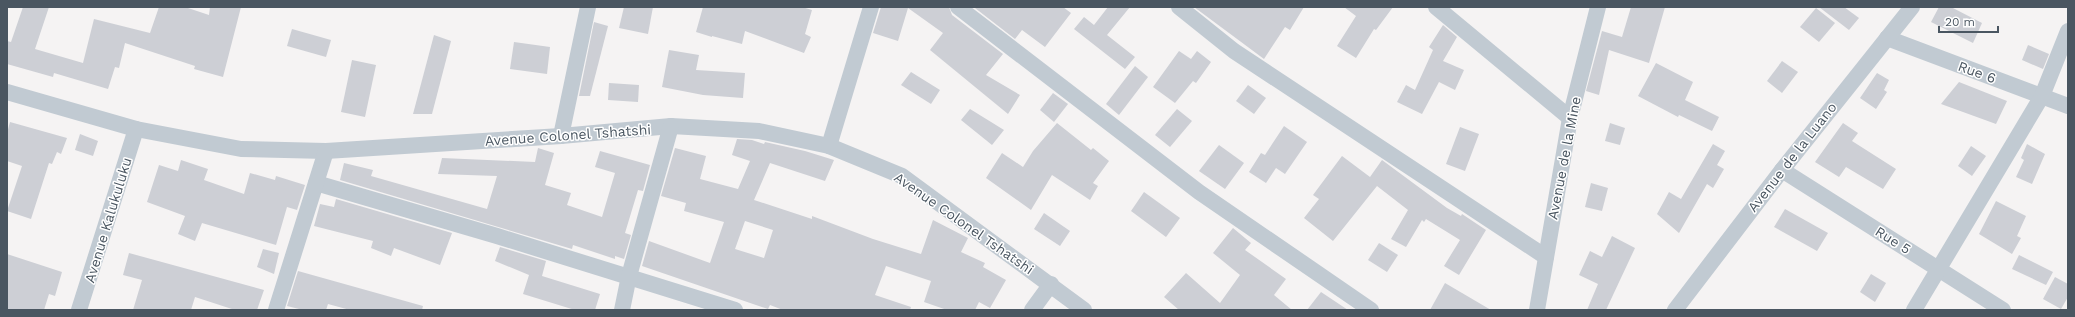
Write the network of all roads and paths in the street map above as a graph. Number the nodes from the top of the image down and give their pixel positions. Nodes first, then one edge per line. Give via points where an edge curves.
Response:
1 (588, 7) edge
2 (871, 7) edge
3 (958, 7) edge
4 (1179, 7) edge
5 (1436, 7) edge
6 (1598, 7) edge
7 (1912, 7) edge
8 (2068, 31) edge
9 (1887, 38) junction
10 (7, 92) edge
11 (2042, 96) junction
12 (2068, 106) edge
13 (1570, 118) junction
14 (671, 126) junction
15 (136, 129) junction
16 (561, 136) junction
17 (830, 146) junction
18 (326, 151) junction
19 (1782, 170) junction
20 (316, 183) junction
21 (1546, 257) junction
22 (1939, 270) junction
23 (629, 276) junction
24 (1051, 284) junction
25 (79, 310) edge
26 (276, 310) edge
27 (622, 310) edge
28 (735, 310) edge
29 (1032, 310) edge
30 (1084, 310) edge
31 (1371, 310) edge
32 (1537, 310) edge
33 (1674, 310) edge
34 (1914, 310) edge
35 (2003, 310) edge

1 - 16 street
2 - 17 street
3 - 31 street via 1200,192
4 - 21 street via 1240,56
5 - 13 street
6 - 13 street, Avenue de la Mine
7 - 9 street, Avenue de la Luano
8 - 11 street
9 - 11 street, Rue 6
9 - 19 street, Avenue de la Luano
10 - 15 street, Avenue Colonel Tshatshi
11 - 12 street, Rue 6
11 - 22 street
13 - 21 street, Avenue de la Mine
14 - 16 street, Avenue Colonel Tshatshi
14 - 17 street, Avenue Colonel Tshatshi via 759,131
14 - 23 street
15 - 18 street, Avenue Colonel Tshatshi via 241,149
15 - 25 street, Avenue Kalukuluku
16 - 18 street, Avenue Colonel Tshatshi
17 - 24 street, Avenue Colonel Tshatshi via 902,176
18 - 20 street
19 - 22 street, Rue 5
19 - 33 street, Avenue de la Luano
20 - 23 street
20 - 26 street
21 - 32 street, Avenue de la Mine
22 - 34 street
22 - 35 street, Rue 5
23 - 27 street
23 - 28 street
24 - 29 street
24 - 30 street, Avenue Colonel Tshatshi

